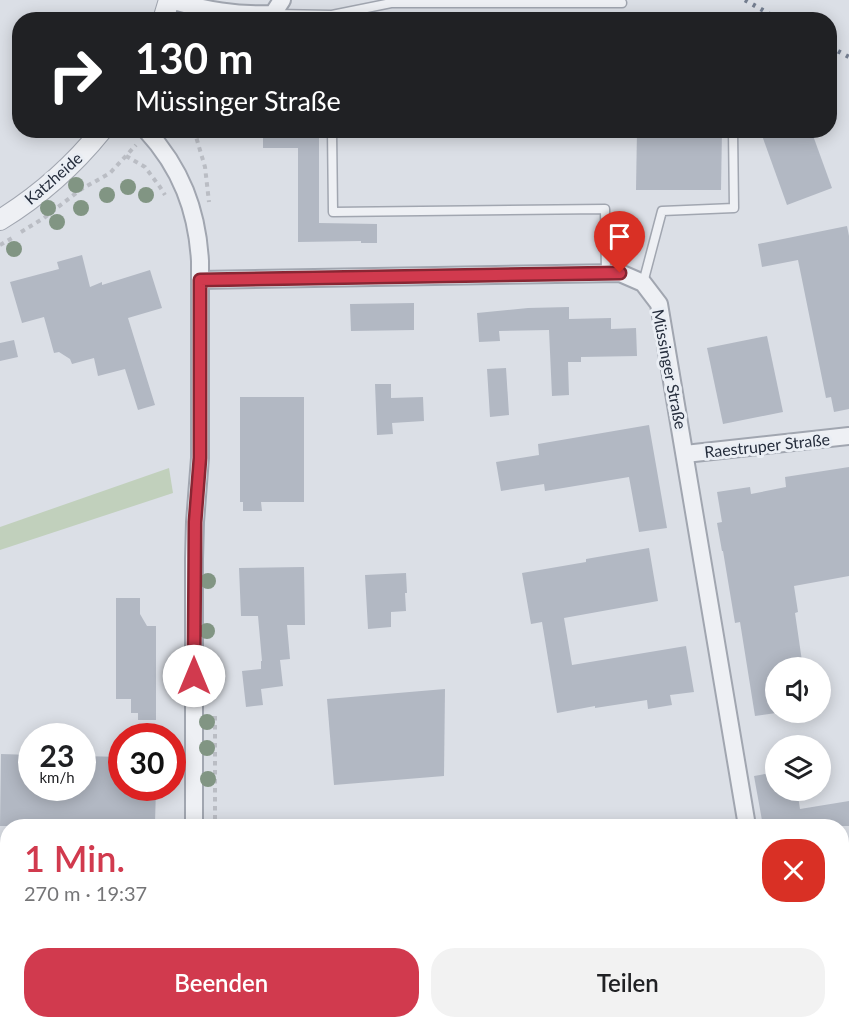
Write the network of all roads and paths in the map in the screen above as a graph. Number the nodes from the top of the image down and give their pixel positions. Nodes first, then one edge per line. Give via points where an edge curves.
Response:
1 (170, 0) edge
2 (622, 3) dead end
3 (278, 7) edge
4 (224, 12) edge
5 (260, 12) edge
6 (305, 12) edge
7 (353, 12) edge
8 (95, 138) edge
9 (141, 138) edge
10 (153, 138) edge
11 (332, 138) edge
12 (733, 138) edge
13 (0, 220) edge
14 (0, 245) edge
15 (606, 273) junction
16 (200, 280) junction
17 (643, 283) junction
18 (849, 436) edge
19 (685, 454) junction
20 (194, 819) edge
21 (746, 819) edge

1 - 4 street
2 - 7 lane via 391,3
3 - 5 street
3 - 6 lane
8 - 13 street, Katzheide via 59,176
9 - 14 path via 110,173
10 - 16 street via 175,168 186,192 199,246
11 - 15 lane via 333,212 605,209
12 - 17 lane via 734,208 662,212
15 - 16 street
15 - 17 street via 620,273
16 - 20 street
17 - 19 street, Müssinger Straße via 659,304
18 - 19 street, Raestruper Straße
19 - 21 street, Müssinger Straße

